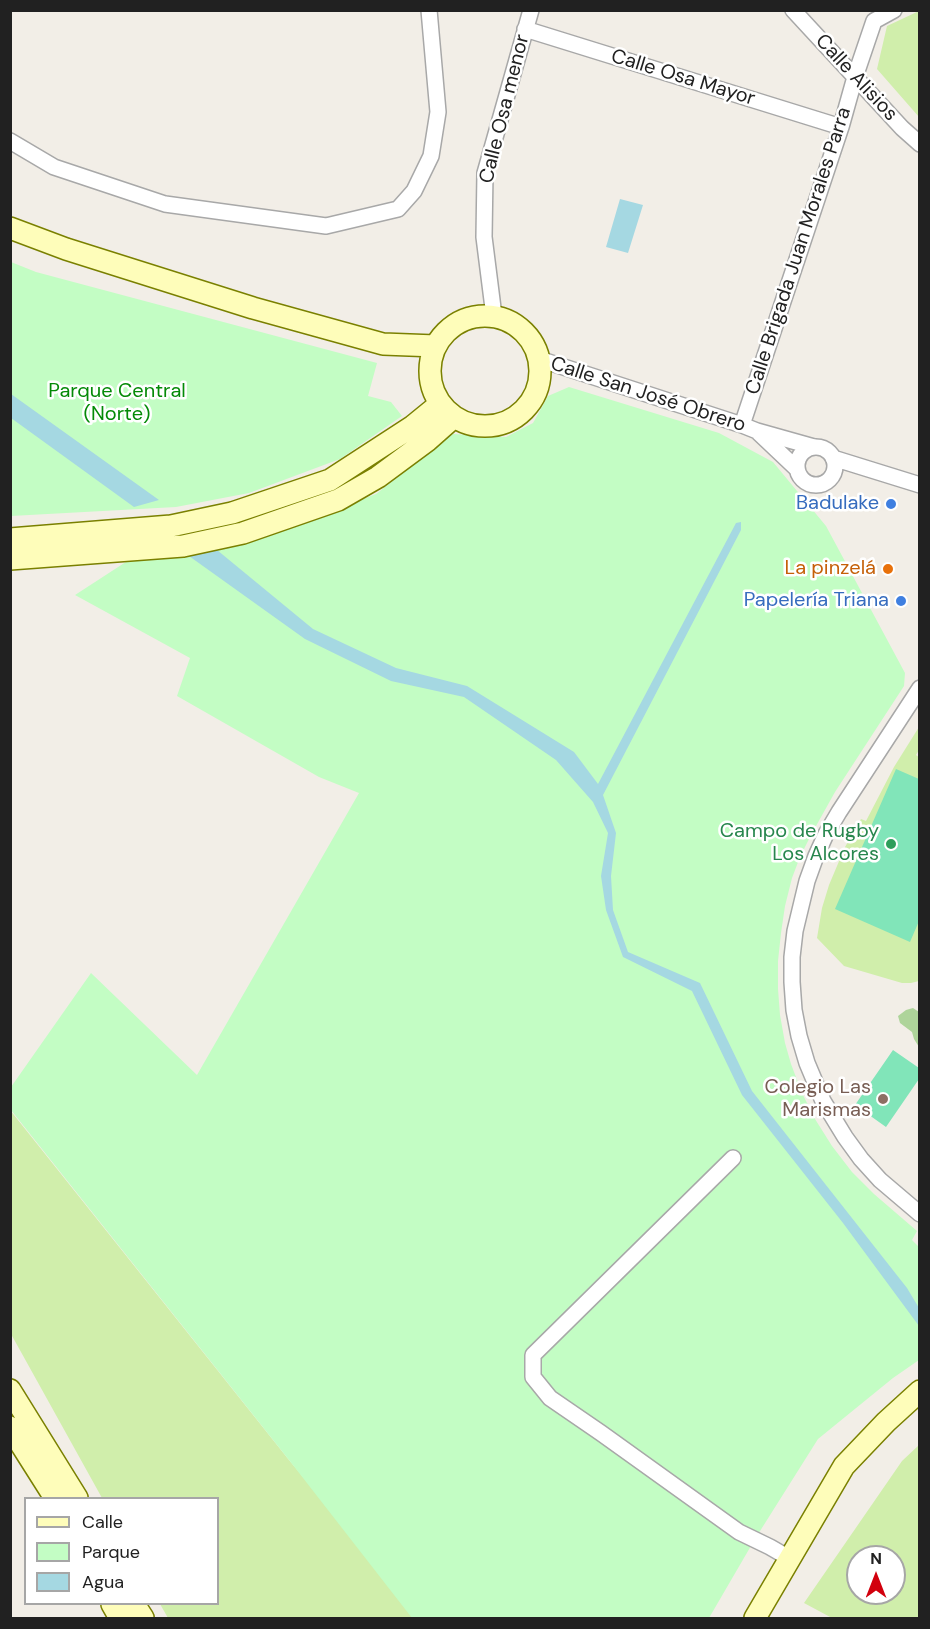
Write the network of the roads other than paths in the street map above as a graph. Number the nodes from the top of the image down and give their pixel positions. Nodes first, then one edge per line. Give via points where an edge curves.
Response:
1 (429, 10) edge
2 (531, 10) edge
3 (793, 10) edge
4 (894, 10) edge
5 (525, 29) junction
6 (855, 77) junction
7 (841, 127) junction
8 (10, 141) edge
9 (920, 144) edge
10 (10, 228) edge
11 (494, 316) junction
12 (436, 346) junction
13 (539, 359) junction
14 (447, 410) junction
15 (742, 425) junction
16 (757, 431) junction
17 (813, 447) junction
18 (833, 458) junction
19 (797, 469) junction
20 (920, 485) edge
21 (10, 539) edge
22 (10, 559) edge
23 (919, 692) edge
24 (733, 1158) dead end
25 (920, 1214) edge
26 (10, 1390) edge
27 (920, 1391) edge
28 (12, 1432) edge
29 (54, 1497) edge
30 (76, 1497) edge
31 (789, 1558) junction
32 (135, 1605) edge
33 (143, 1618) edge
34 (755, 1618) edge

1 - 8 street via 438,112 431,156 414,191 398,209 326,226 165,204 54,167
2 - 5 street, Calle Osa menor
3 - 6 street, Calle Alisios
4 - 6 street, Calle Brigada Juan Morales Parra via 874,21
5 - 7 street, Calle Osa Mayor
5 - 11 street, Calle Osa menor via 485,173 484,237
6 - 7 street, Calle Brigada Juan Morales Parra
6 - 9 street, Calle Alisios
7 - 15 street, Calle Brigada Juan Morales Parra
10 - 12 street via 253,308 383,344
11 - 12 street via 474,316 456,323
11 - 13 street via 516,325 529,336
12 - 14 street via 429,372 436,399
13 - 14 street via 538,390 527,408 512,421 478,427 459,421
13 - 15 street, Calle San José Obrero
14 - 21 street via 413,426 330,480 232,513 171,526
14 - 22 street via 428,440 378,477 338,500 243,533 183,546
15 - 16 street, Calle San José Obrero
16 - 17 street, Calle San José Obrero
16 - 19 street, Calle San José Obrero
17 - 18 street via 828,451
17 - 19 street via 800,455
18 - 19 street via 833,475 820,485 806,483
18 - 20 street
23 - 25 street via 839,812 816,856 795,931 792,982 799,1036 823,1101 861,1159
24 - 31 street via 533,1355 533,1377 550,1398 739,1532
26 - 30 street
27 - 31 street via 844,1466
28 - 29 street
31 - 34 street
32 - 33 street

